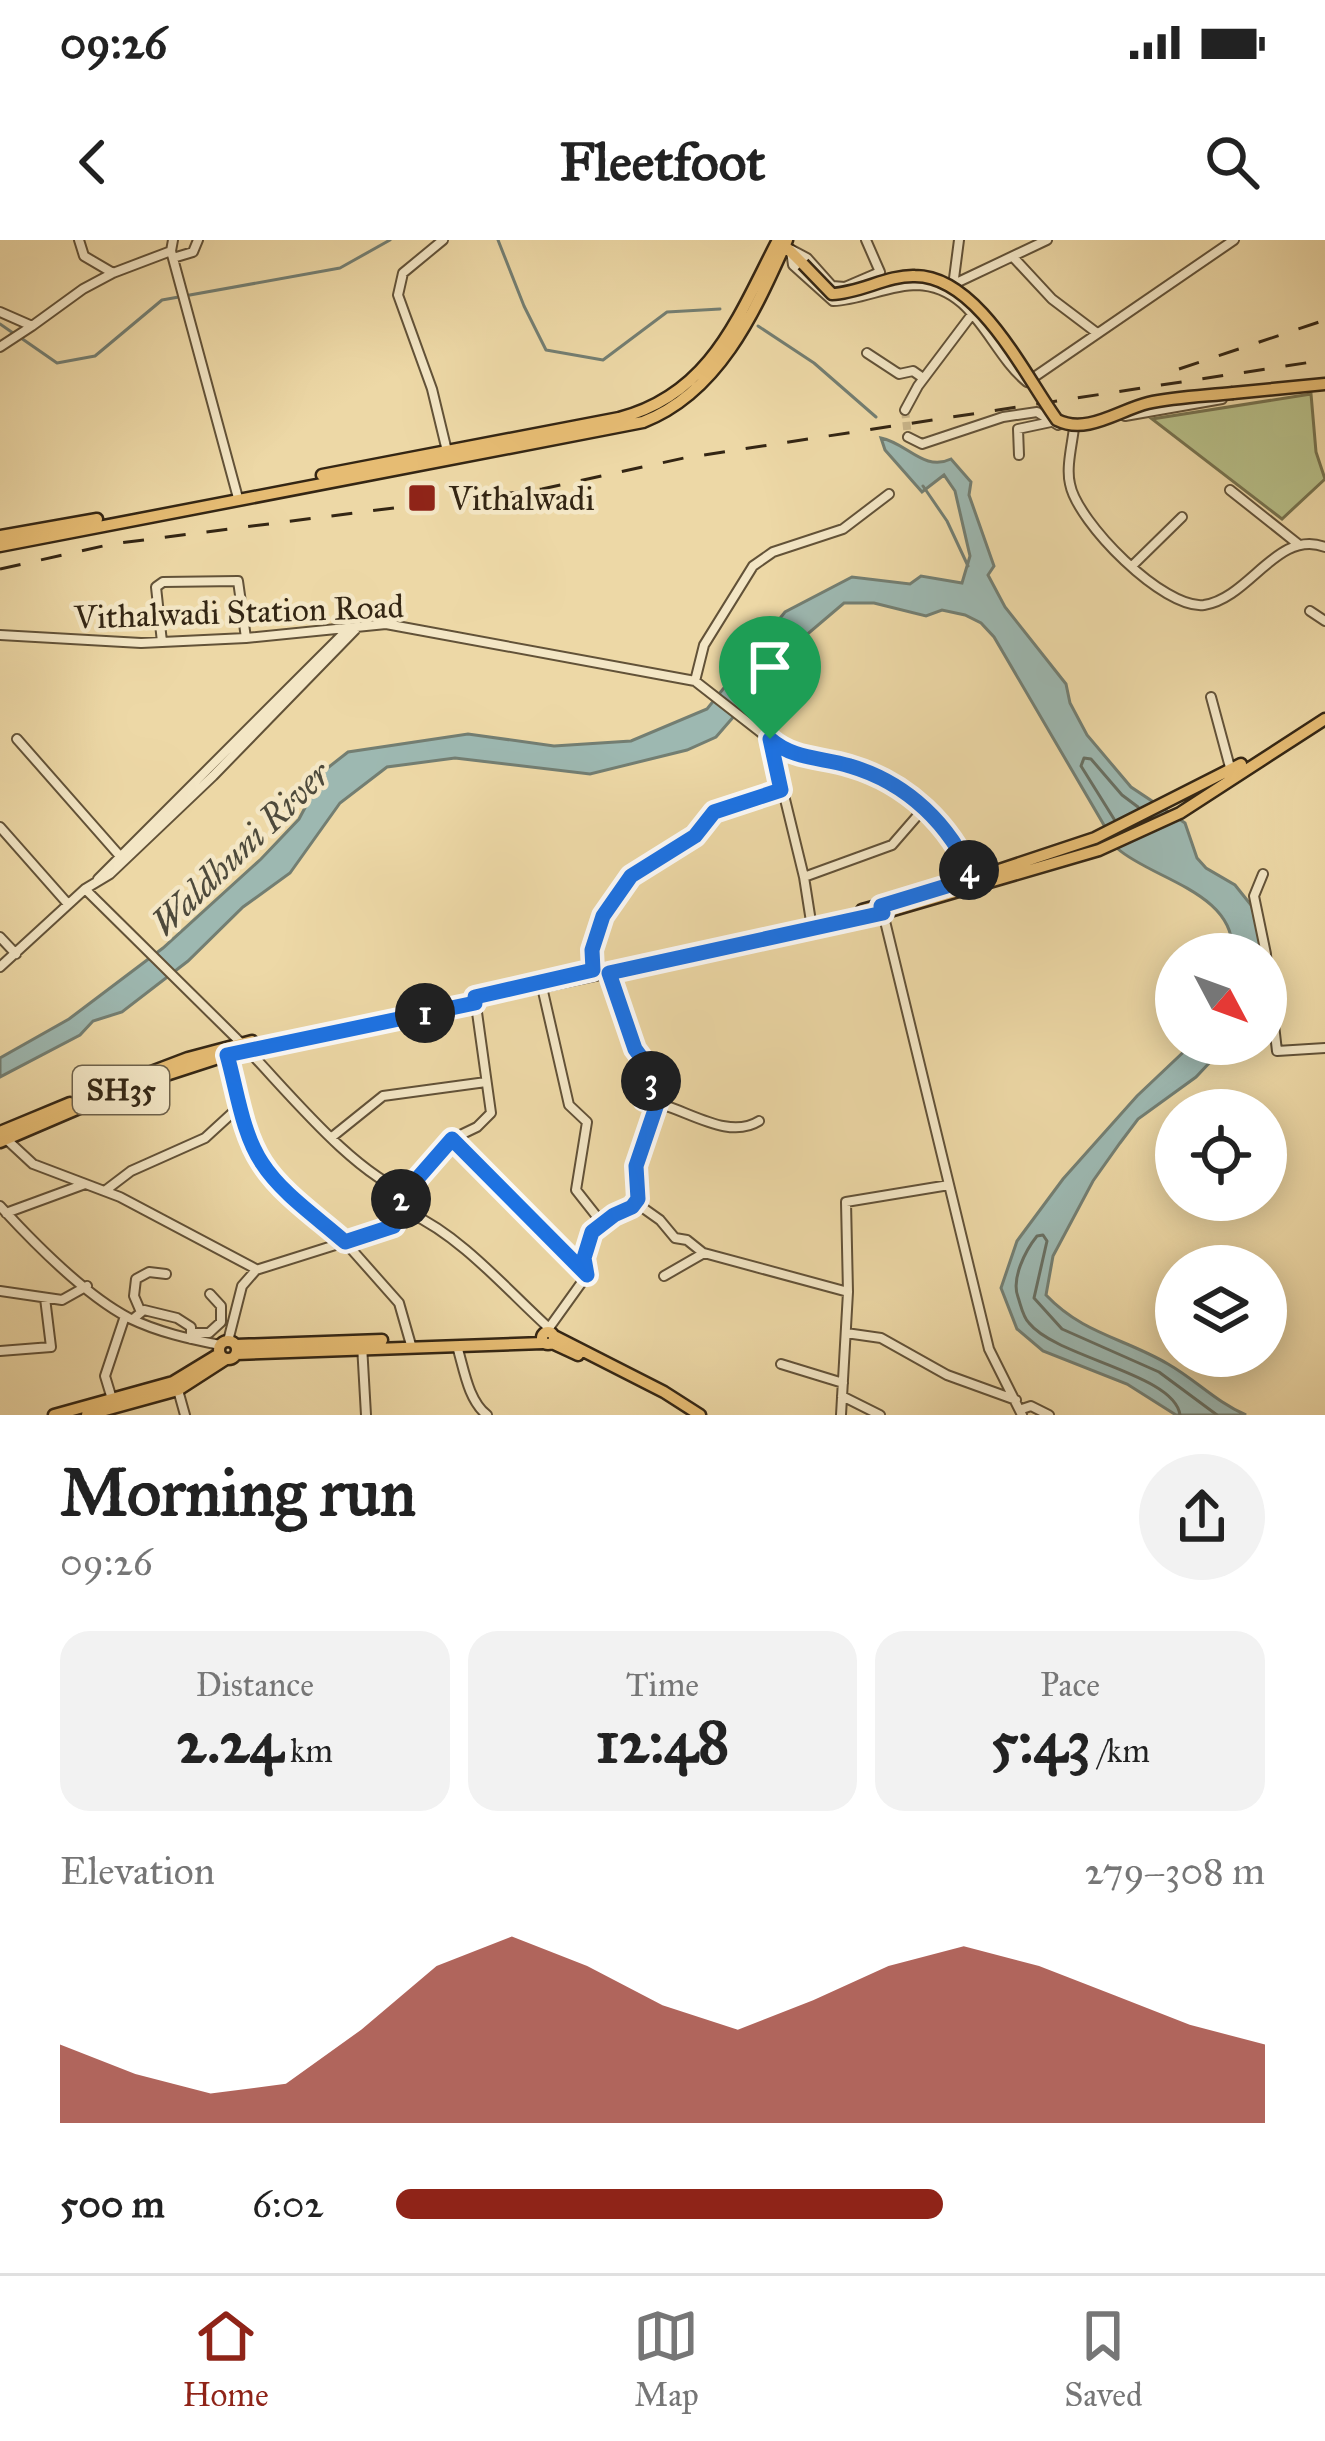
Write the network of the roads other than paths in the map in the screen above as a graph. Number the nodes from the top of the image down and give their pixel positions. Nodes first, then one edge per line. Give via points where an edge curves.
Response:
1 (79, 240) edge
2 (173, 240) edge
3 (198, 240) edge
4 (443, 240) edge
5 (866, 240) edge
6 (959, 240) edge
7 (1047, 240) edge
8 (1234, 240) edge
9 (784, 243) edge
10 (172, 254) junction
11 (1013, 257) junction
12 (113, 273) junction
13 (954, 284) junction
14 (947, 293) junction
15 (0, 311) edge
16 (973, 313) junction
17 (30, 327) junction
18 (1096, 333) junction
19 (0, 347) edge
20 (867, 353) dead end
21 (917, 367) dead end
22 (925, 376) junction
23 (1325, 385) edge
24 (1294, 387) junction
25 (905, 410) tunnel mouth
26 (1051, 422) junction
27 (1074, 428) junction
28 (908, 437) dead end
29 (447, 454) junction
30 (1019, 455) dead end
31 (1230, 490) dead end
32 (889, 494) dead end
33 (237, 495) junction
34 (1182, 517) dead end
35 (46, 532) junction
36 (0, 536) edge
37 (1298, 544) junction
38 (0, 546) edge
39 (1325, 547) edge
40 (1132, 566) junction
41 (1310, 611) dead end
42 (1325, 621) edge
43 (351, 630) junction
44 (0, 635) edge
45 (246, 638) junction
46 (162, 642) junction
47 (700, 683) junction
48 (1211, 697) dead end
49 (1325, 715) edge
50 (17, 739) dead end
51 (770, 739) junction
52 (1232, 774) junction
53 (781, 790) junction
54 (926, 807) junction
55 (0, 827) edge
56 (1097, 844) junction
57 (122, 858) junction
58 (1263, 874) dead end
59 (804, 877) junction
60 (974, 882) junction
61 (85, 889) junction
62 (68, 904) junction
63 (882, 909) junction
64 (812, 926) junction
65 (1262, 933) edge
66 (0, 937) edge
67 (16, 954) junction
68 (0, 968) edge
69 (593, 973) junction
70 (609, 973) junction
71 (542, 987) junction
72 (475, 1000) junction
73 (244, 1046) junction
74 (1325, 1048) edge
75 (226, 1051) junction
76 (1287, 1051) edge
77 (486, 1082) junction
78 (658, 1101) junction
79 (241, 1106) junction
80 (758, 1121) dead end
81 (2, 1137) edge
82 (332, 1137) junction
83 (452, 1139) junction
84 (87, 1184) junction
85 (949, 1185) junction
86 (394, 1188) junction
87 (106, 1190) junction
88 (415, 1199) junction
89 (636, 1204) junction
90 (404, 1208) junction
91 (3, 1209) edge
92 (427, 1221) junction
93 (602, 1223) junction
94 (345, 1242) junction
95 (703, 1253) junction
96 (256, 1270) junction
97 (166, 1274) dead end
98 (587, 1275) junction
99 (664, 1276) dead end
100 (87, 1286) junction
101 (0, 1291) edge
102 (848, 1292) junction
103 (210, 1294) dead end
104 (44, 1298) junction
105 (140, 1310) junction
106 (129, 1317) junction
107 (846, 1333) junction
108 (191, 1336) junction
109 (548, 1336) junction
110 (410, 1342) junction
111 (362, 1344) junction
112 (457, 1345) junction
113 (227, 1350) junction
114 (0, 1352) edge
115 (781, 1364) dead end
116 (843, 1383) junction
117 (178, 1390) junction
118 (842, 1396) junction
119 (1020, 1408) edge
120 (114, 1409) edge
121 (695, 1414) edge
122 (54, 1415) edge
123 (87, 1415) edge
124 (185, 1415) edge
125 (366, 1415) edge
126 (487, 1415) edge
127 (841, 1415) edge
128 (880, 1415) edge
129 (1049, 1415) edge

1 - 12 street via 85,256
2 - 10 street
3 - 10 street via 193,252
4 - 29 street via 403,273 398,295
5 - 9 street via 880,272 844,287 832,286
6 - 13 street
7 - 11 street
8 - 18 street
9 - 14 street via 794,265 833,301 919,285
9 - 24 main road, bridge via 832,294 913,275 957,291 1066,424 1147,404
9 - 29 main road via 730,349 666,413
10 - 12 street
10 - 33 street
11 - 13 street
11 - 18 street
12 - 17 street
13 - 14 street
14 - 16 street
15 - 17 street
16 - 18 street via 1027,382
16 - 22 street
17 - 19 street
20 - 22 street via 899,374
21 - 22 street
22 - 25 street
23 - 24 main road
24 - 27 street
26 - 27 street
26 - 28 street via 1037,412 926,442
26 - 30 street via 1020,427
27 - 40 street via 1069,483 1076,501
29 - 33 main road
31 - 37 street
32 - 47 street via 843,529 753,566 704,644
33 - 35 main road
34 - 40 street
35 - 36 main road
35 - 38 main road
37 - 39 street
37 - 40 street via 1233,594 1202,605 1167,596
41 - 42 street
43 - 45 street, Vithalwadi Station Road
43 - 47 street, Vithalwadi Station Road via 386,624
43 - 57 street
44 - 46 street, Vithalwadi Station Road
45 - 46 street, Vithalwadi Station Road
45 - 46 street via 238,581 163,581 156,587
47 - 51 street
48 - 52 street
49 - 52 main road
50 - 57 street
51 - 53 street
51 - 54 street via 852,766
52 - 56 main road
52 - 56 main road via 1180,813
53 - 59 street
53 - 69 street via 714,812 695,836 631,876 603,916
54 - 59 street via 892,845
54 - 60 street
55 - 62 street
56 - 60 main road, SH35
57 - 61 street
58 - 65 street via 1254,896
59 - 64 street
60 - 63 main road, SH35
61 - 62 street
61 - 73 street
62 - 67 street
63 - 64 main road, SH35
63 - 85 street
64 - 69 main road, SH35
64 - 70 main road, SH35
66 - 67 street
67 - 68 street
69 - 70 main road, SH35
69 - 71 main road, SH35
69 - 72 main road, SH35
70 - 78 street via 635,1049 654,1075 644,1100
71 - 72 main road, SH35
71 - 93 street via 569,1105 587,1122 576,1190
72 - 73 main road, SH35
72 - 77 street
73 - 75 main road, SH35
73 - 82 street
74 - 76 street
75 - 79 street
75 - 81 main road, SH35 via 122,1081
77 - 82 street via 383,1096
77 - 83 street via 490,1113
78 - 80 street via 718,1127
78 - 89 street via 636,1166
79 - 87 street via 205,1138
79 - 94 street via 262,1163
81 - 84 street via 32,1164
82 - 86 street
83 - 88 street via 414,1182
83 - 98 street
84 - 87 street
84 - 91 street
85 - 102 street via 846,1202
85 - 119 street via 988,1349
86 - 88 street
86 - 90 street
87 - 96 street
88 - 90 street
88 - 90 street
88 - 92 street
89 - 93 street
89 - 95 street
90 - 92 street
90 - 94 street via 394,1226
91 - 100 street
92 - 109 street
93 - 98 street via 586,1249
94 - 96 street
94 - 110 street via 399,1303
95 - 99 street
95 - 102 street
96 - 113 street via 242,1286
97 - 105 street via 136,1280
98 - 109 street
100 - 104 street via 62,1300
100 - 106 street
101 - 104 street
102 - 107 street
103 - 108 street via 221,1322
104 - 114 street via 51,1347
105 - 106 street
105 - 108 street via 187,1322
106 - 108 street
106 - 120 street via 105,1376
107 - 116 street
107 - 119 street via 881,1338
108 - 113 street
109 - 110 main road
109 - 112 main road
109 - 121 main road
110 - 111 main road
110 - 112 main road
111 - 113 main road
111 - 125 street
112 - 126 street
113 - 117 main road
113 - 120 main road
115 - 116 street
116 - 118 street
117 - 120 main road
117 - 124 street
118 - 127 street
118 - 128 street
119 - 129 street
120 - 122 main road
120 - 123 main road

